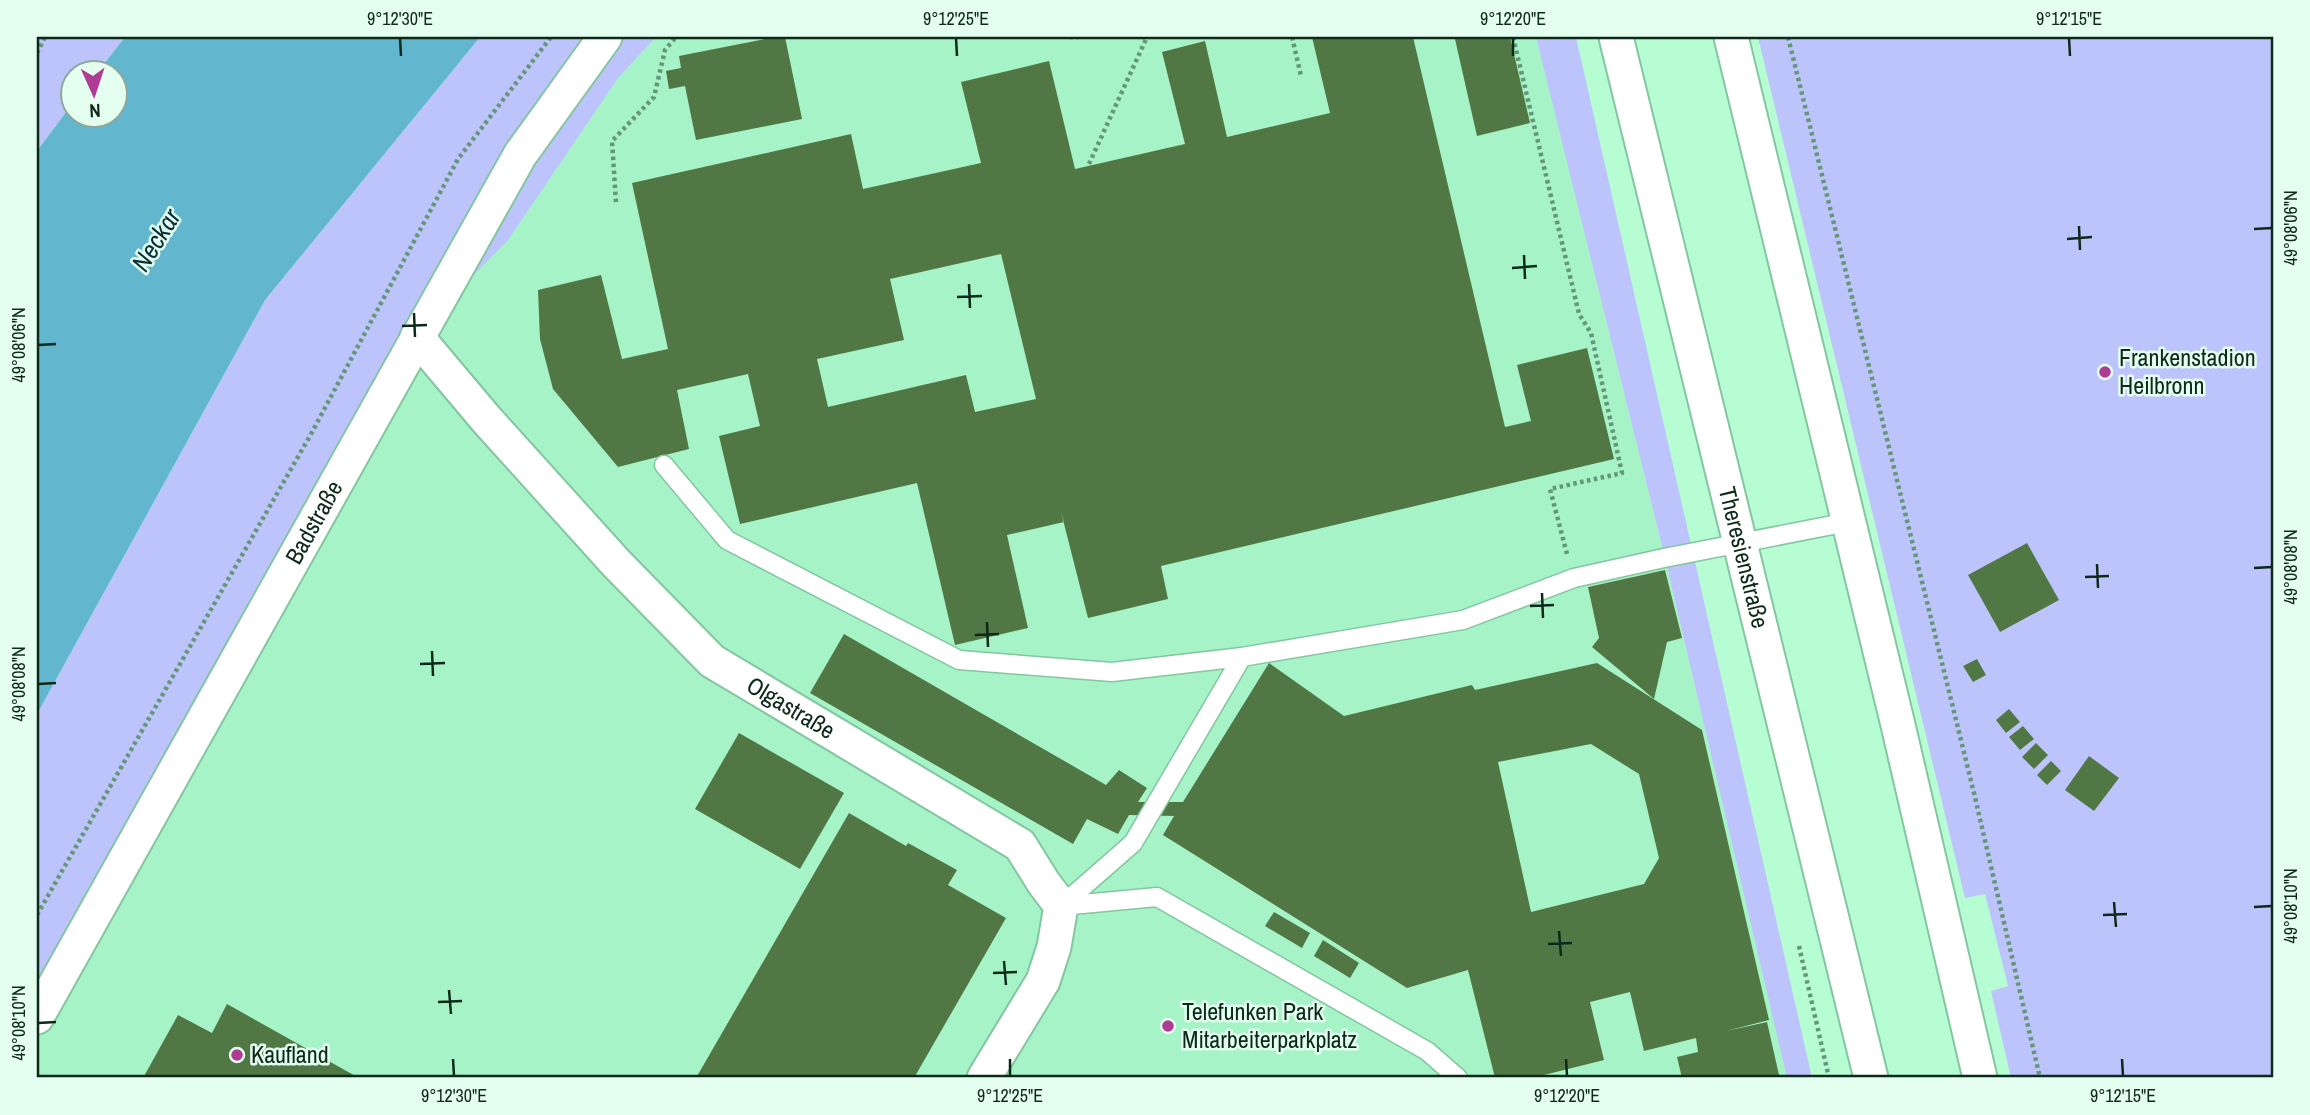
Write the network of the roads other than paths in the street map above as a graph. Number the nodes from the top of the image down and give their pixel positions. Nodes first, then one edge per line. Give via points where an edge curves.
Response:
1 (606, 37) edge
2 (1616, 37) edge
3 (1731, 37) edge
4 (417, 337) junction
5 (664, 465) dead end
6 (1848, 522) junction
7 (1741, 542) junction
8 (1242, 657) junction
9 (1061, 906) junction
10 (37, 1017) edge
11 (984, 1078) edge
12 (1458, 1078) edge
13 (1871, 1078) edge
14 (1980, 1078) edge

1 - 4 street, Badstraße via 520,155
2 - 7 street, Theresienstraße
3 - 6 street
4 - 9 street, Olgastraße via 606,553 712,661 1020,845
4 - 10 street, Badstraße
5 - 8 lane via 727,540 959,660 1112,672
6 - 7 lane
6 - 14 street
7 - 8 lane via 1574,578 1463,620
7 - 13 street, Theresienstraße
8 - 9 lane via 1133,843
9 - 11 street via 1043,981
9 - 12 lane via 1157,897 1427,1051

